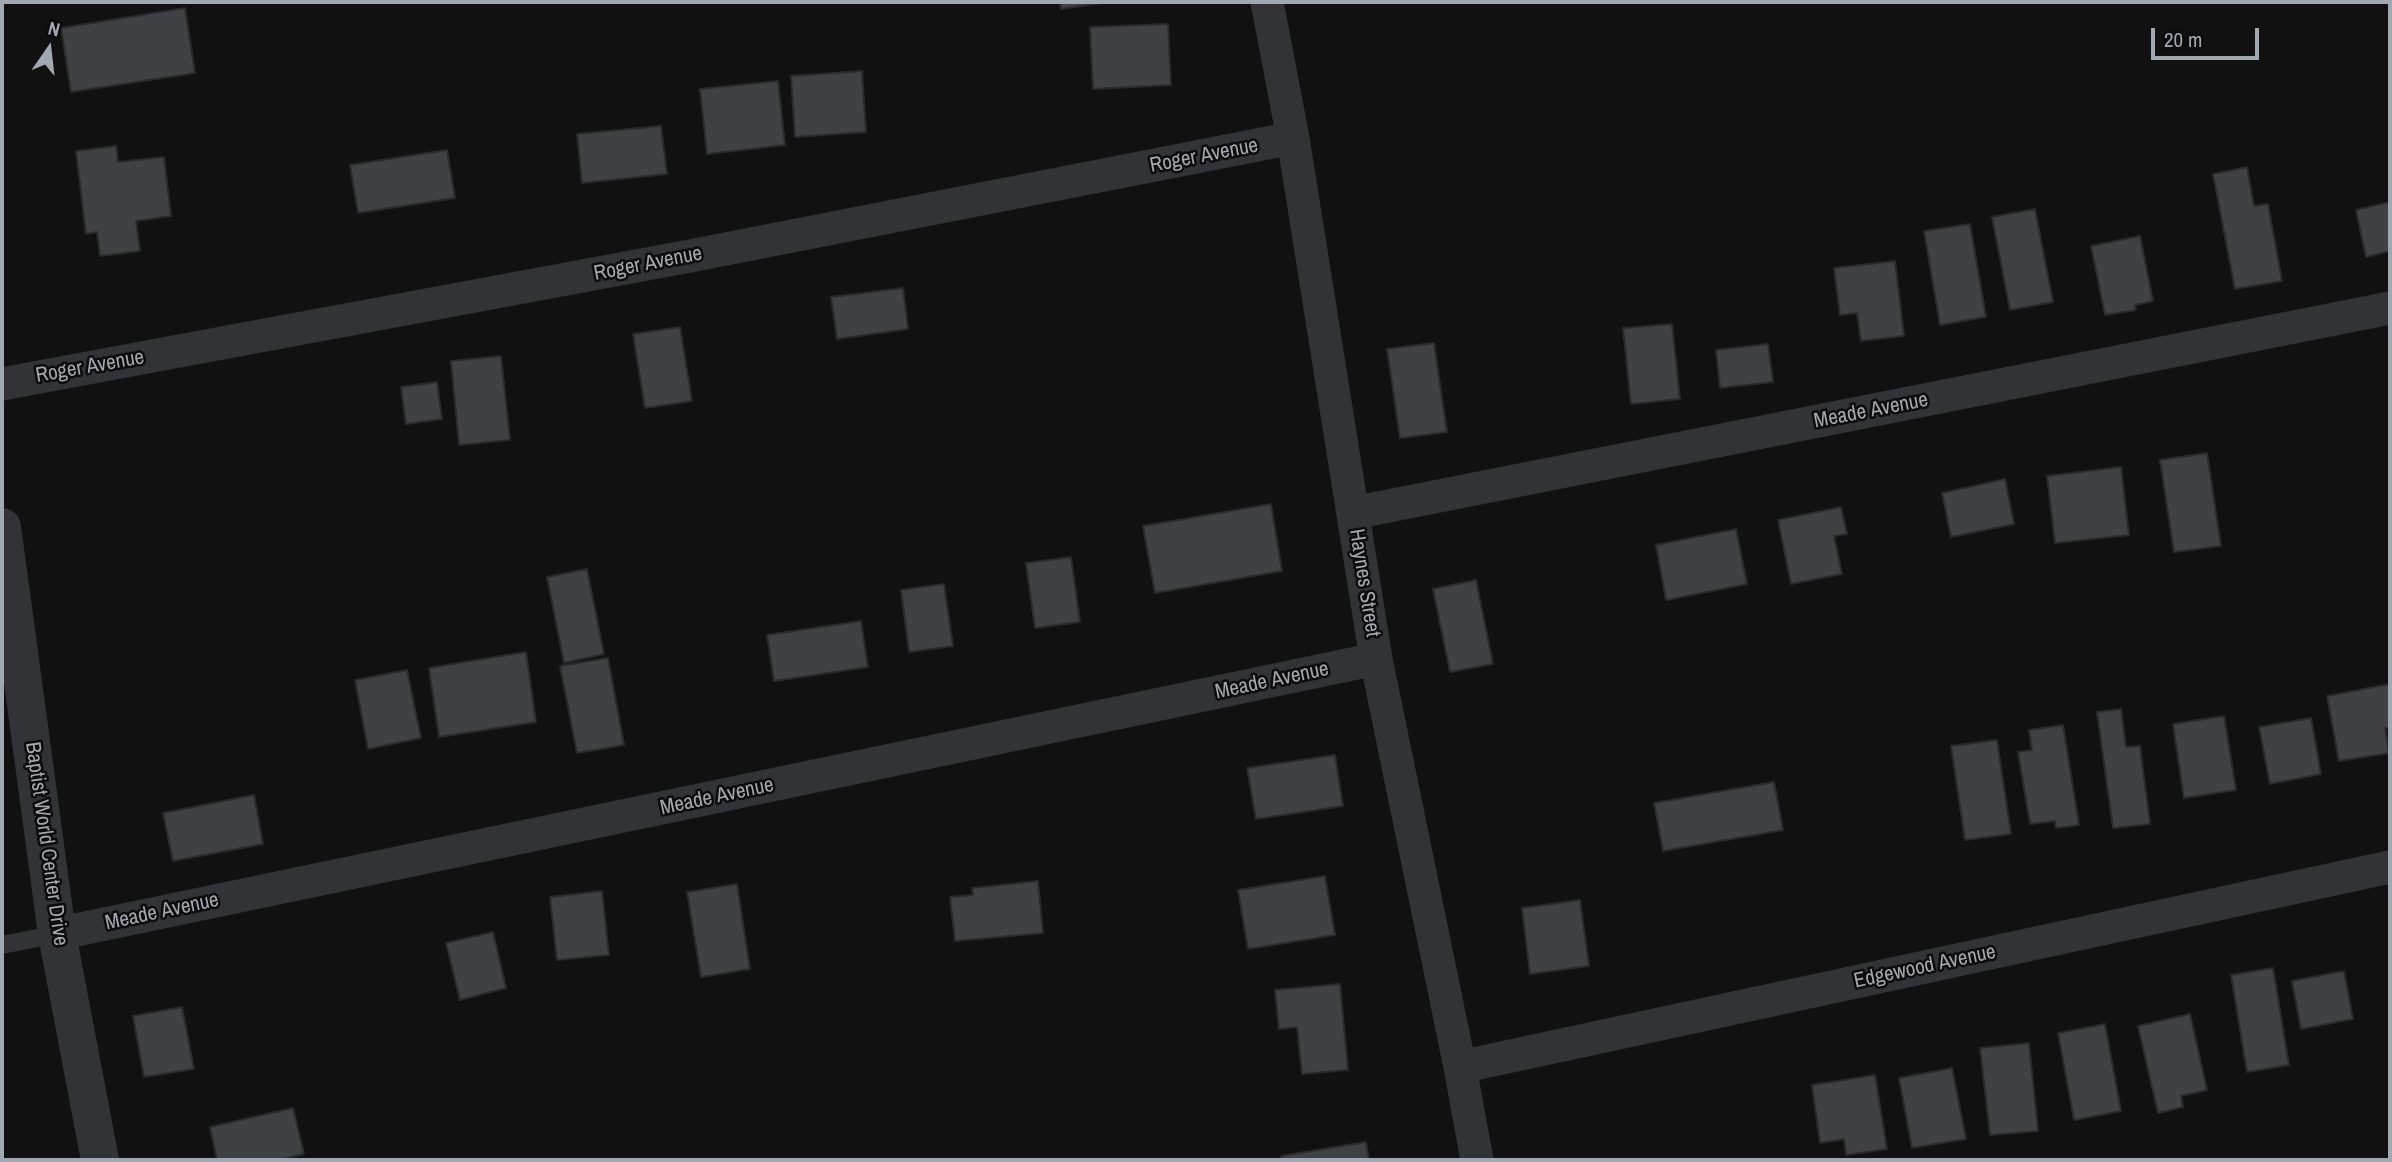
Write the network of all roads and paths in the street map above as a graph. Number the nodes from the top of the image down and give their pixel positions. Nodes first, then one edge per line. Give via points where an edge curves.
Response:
1 (1267, 2) edge
2 (1293, 138) junction
3 (2390, 308) edge
4 (2, 384) edge
5 (1353, 513) junction
6 (2, 527) edge
7 (1376, 659) junction
8 (2390, 867) edge
9 (58, 934) junction
10 (2, 945) edge
11 (1460, 1067) junction
12 (100, 1160) edge
13 (1477, 1160) edge

1 - 2 street, Haynes Street
2 - 4 street, Roger Avenue
2 - 5 street, Haynes Street
3 - 5 street, Meade Avenue
5 - 7 street, Haynes Street
6 - 9 street, Baptist World Center Drive
7 - 9 street, Meade Avenue
7 - 11 street, Haynes Street
8 - 11 street, Edgewood Avenue
9 - 10 lane
9 - 12 street, Baptist World Center Drive
11 - 13 street, Haynes Street

